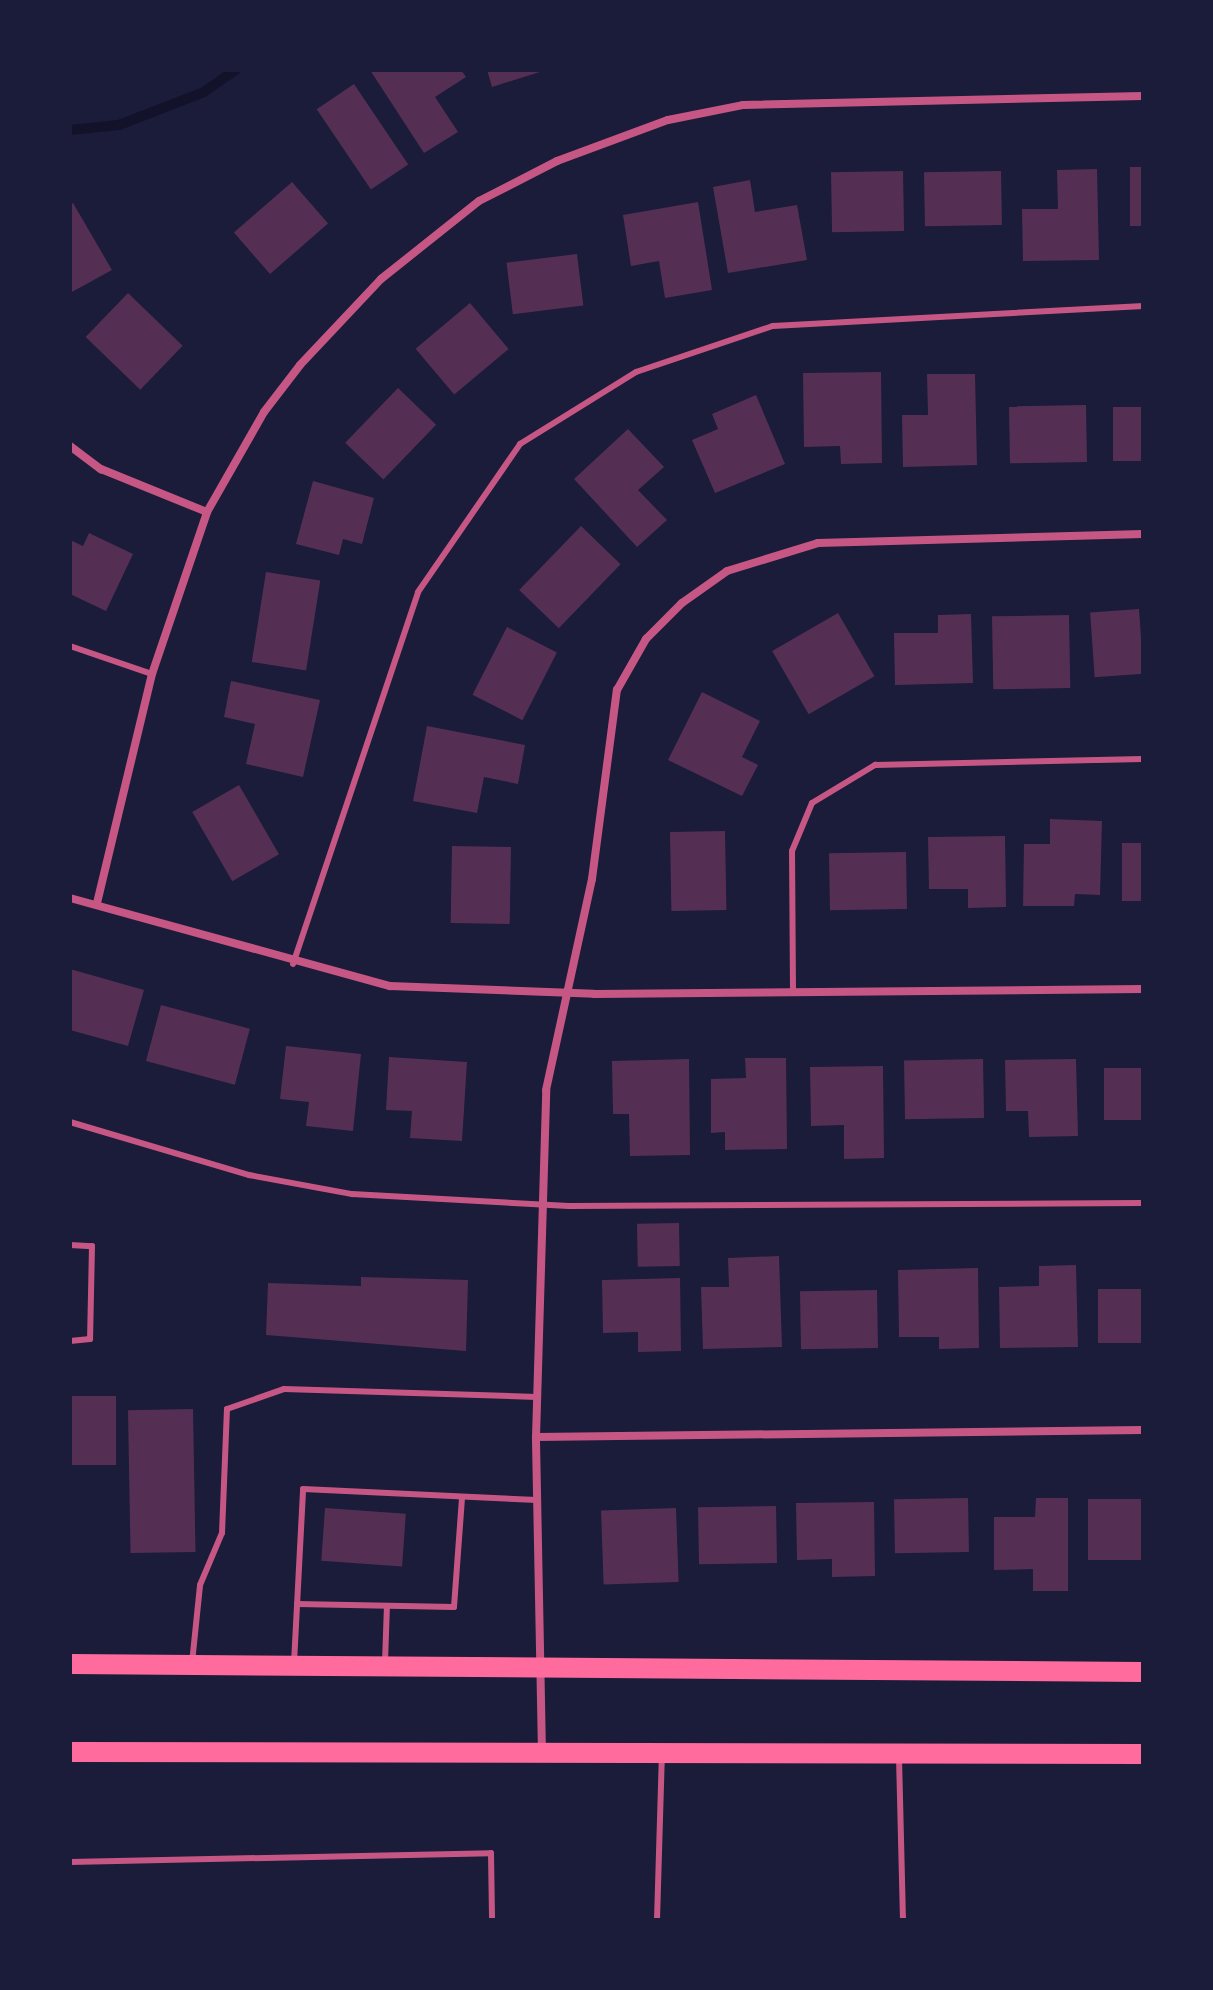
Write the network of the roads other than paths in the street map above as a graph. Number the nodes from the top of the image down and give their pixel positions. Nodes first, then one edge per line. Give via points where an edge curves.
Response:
1 (1143, 96) edge
2 (1143, 306) edge
3 (70, 446) edge
4 (207, 512) junction
5 (1143, 534) edge
6 (70, 646) edge
7 (152, 674) junction
8 (1143, 759) edge
9 (70, 898) edge
10 (97, 903) junction
11 (293, 964) junction
12 (1143, 989) edge
13 (793, 992) junction
14 (563, 993) junction
15 (70, 1122) edge
16 (1143, 1203) edge
17 (540, 1206) junction
18 (70, 1245) edge
19 (70, 1341) edge
20 (537, 1397) junction
21 (1143, 1430) edge
22 (536, 1437) junction
23 (462, 1497) junction
24 (537, 1500) junction
25 (297, 1604) junction
26 (387, 1606) junction
27 (70, 1664) edge
28 (192, 1667) junction
29 (294, 1668) junction
30 (385, 1670) junction
31 (541, 1672) junction
32 (1143, 1672) edge
33 (70, 1752) edge
34 (542, 1754) junction
35 (662, 1754) junction
36 (899, 1754) junction
37 (1143, 1754) edge
38 (70, 1862) edge
39 (492, 1920) edge
40 (657, 1920) edge
41 (903, 1920) edge

1 - 4 street via 743,105 668,120 557,161 479,201 381,279 264,412
2 - 11 lane via 773,326 636,372 520,444 418,592
3 - 4 street via 101,469
4 - 7 street
5 - 14 street via 818,543 727,571 682,603 646,639 617,690 592,879
6 - 7 lane
7 - 10 street
8 - 13 lane via 875,765 812,803 792,851
9 - 10 street
10 - 11 street
11 - 14 street via 390,986
12 - 13 street
13 - 14 street
14 - 17 street via 546,1090
15 - 17 lane via 249,1175 352,1194
16 - 17 lane
17 - 20 street
18 - 19 lane via 92,1246 90,1339
20 - 22 street
20 - 28 lane via 284,1389 227,1409 222,1533 200,1585
21 - 22 street
22 - 24 street
23 - 24 lane
23 - 25 lane via 303,1489
23 - 26 lane via 454,1607
24 - 31 street
25 - 26 lane
25 - 29 lane
26 - 30 lane
27 - 28 main road
28 - 29 main road
29 - 30 main road
30 - 31 main road
31 - 32 main road
31 - 34 street
33 - 34 main road
34 - 35 main road
35 - 36 main road
35 - 40 lane
36 - 37 main road
36 - 41 lane
38 - 39 lane via 491,1853

